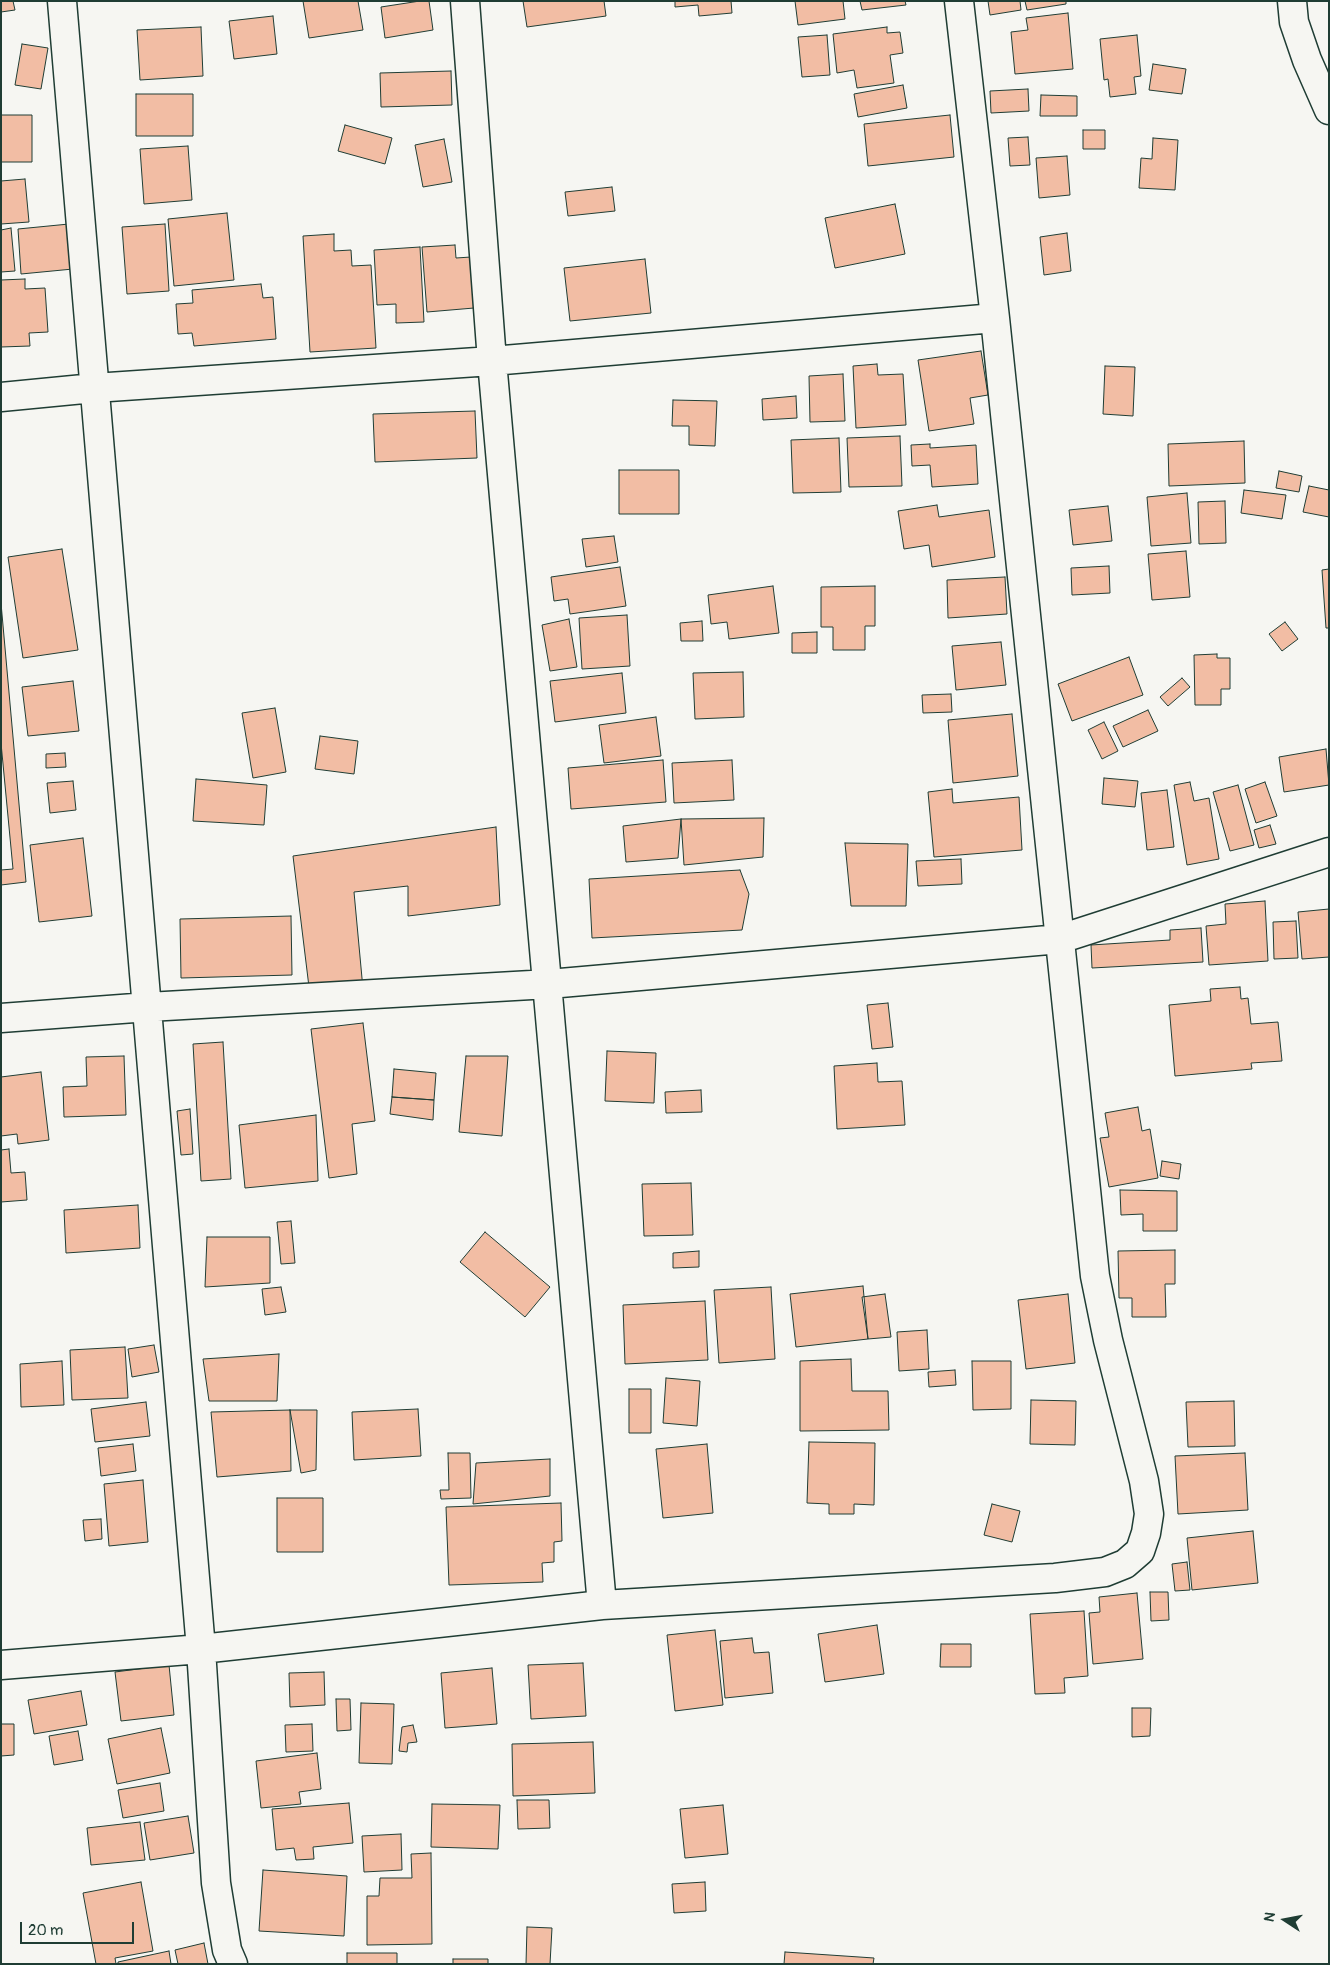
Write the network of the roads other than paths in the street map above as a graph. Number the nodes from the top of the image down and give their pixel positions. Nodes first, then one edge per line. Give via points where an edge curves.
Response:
1 (62, 1) edge
2 (465, 1) edge
3 (959, 1) edge
4 (1292, 1) edge
5 (1329, 110) edge
6 (996, 318) junction
7 (492, 361) junction
8 (94, 388) junction
9 (1, 397) edge
10 (1329, 852) edge
11 (1060, 939) junction
12 (548, 984) junction
13 (148, 1007) junction
14 (1, 1018) edge
15 (602, 1605) junction
16 (201, 1649) junction
17 (1, 1665) edge
18 (232, 1964) edge

1 - 8 street
2 - 7 street
3 - 6 street
4 - 5 street via 1296,30
6 - 7 street
6 - 11 street
7 - 8 street
7 - 12 street
8 - 9 street
8 - 13 street
10 - 11 street
11 - 12 street
11 - 15 street via 1095,1276 1149,1514 1140,1551 1125,1564 1105,1572 1055,1578
12 - 13 street
12 - 15 street
13 - 14 street
13 - 16 street
15 - 16 street
16 - 17 street
16 - 18 street via 216,1884

